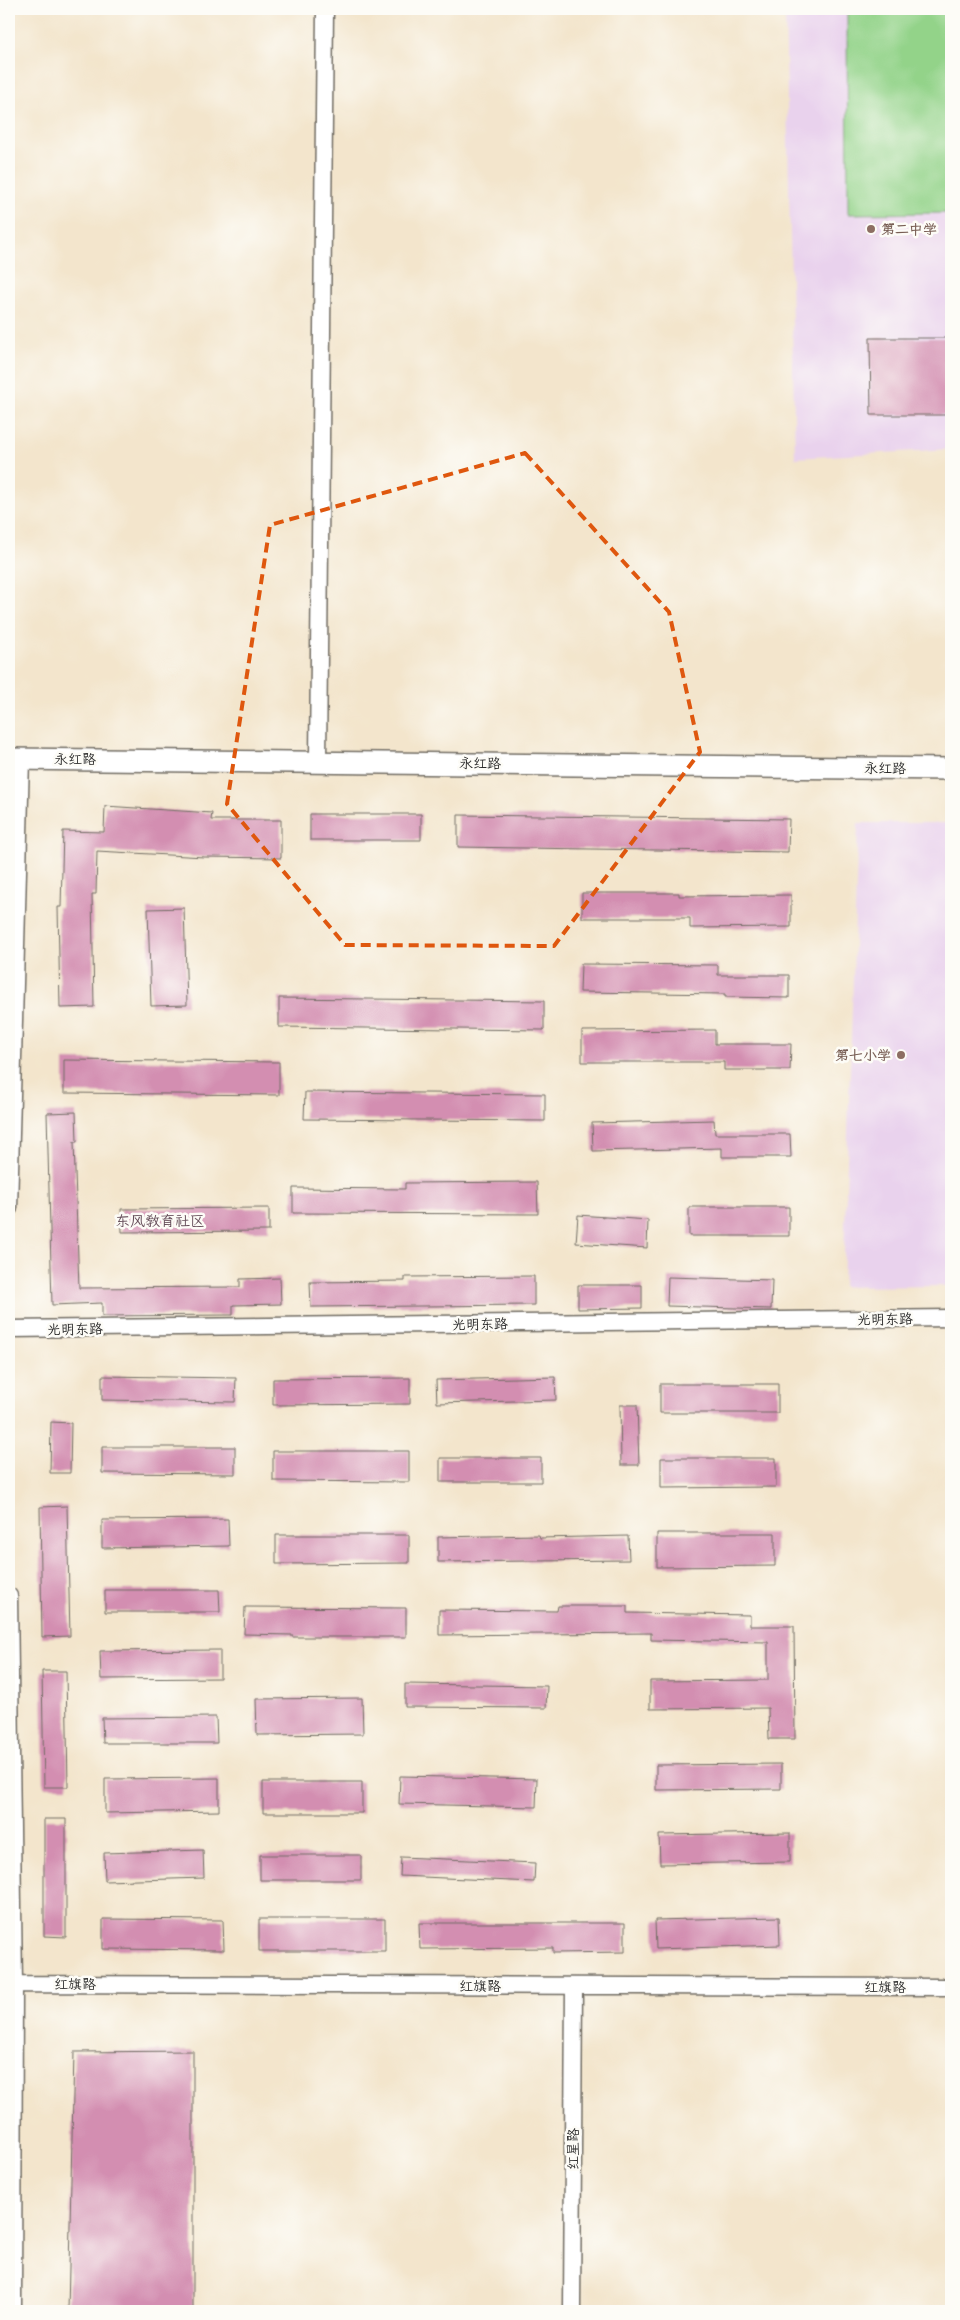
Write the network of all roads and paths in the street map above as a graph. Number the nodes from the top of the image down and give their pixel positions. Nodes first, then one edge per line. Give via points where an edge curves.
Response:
1 (325, 9) edge
2 (15, 759) edge
3 (318, 761) junction
4 (951, 769) edge
5 (9, 1208) edge
6 (951, 1318) edge
7 (9, 1329) edge
8 (9, 1596) edge
9 (11, 1984) edge
10 (574, 1986) junction
11 (951, 1987) edge
12 (13, 2311) edge
13 (572, 2311) edge

1 - 3 street
2 - 3 street, 永红路
2 - 5 street
3 - 4 street, 永红路
6 - 7 street, 光明东路
8 - 9 street
9 - 10 street, 红旗路
9 - 12 street
10 - 11 street, 红旗路
10 - 13 street, 红星路

